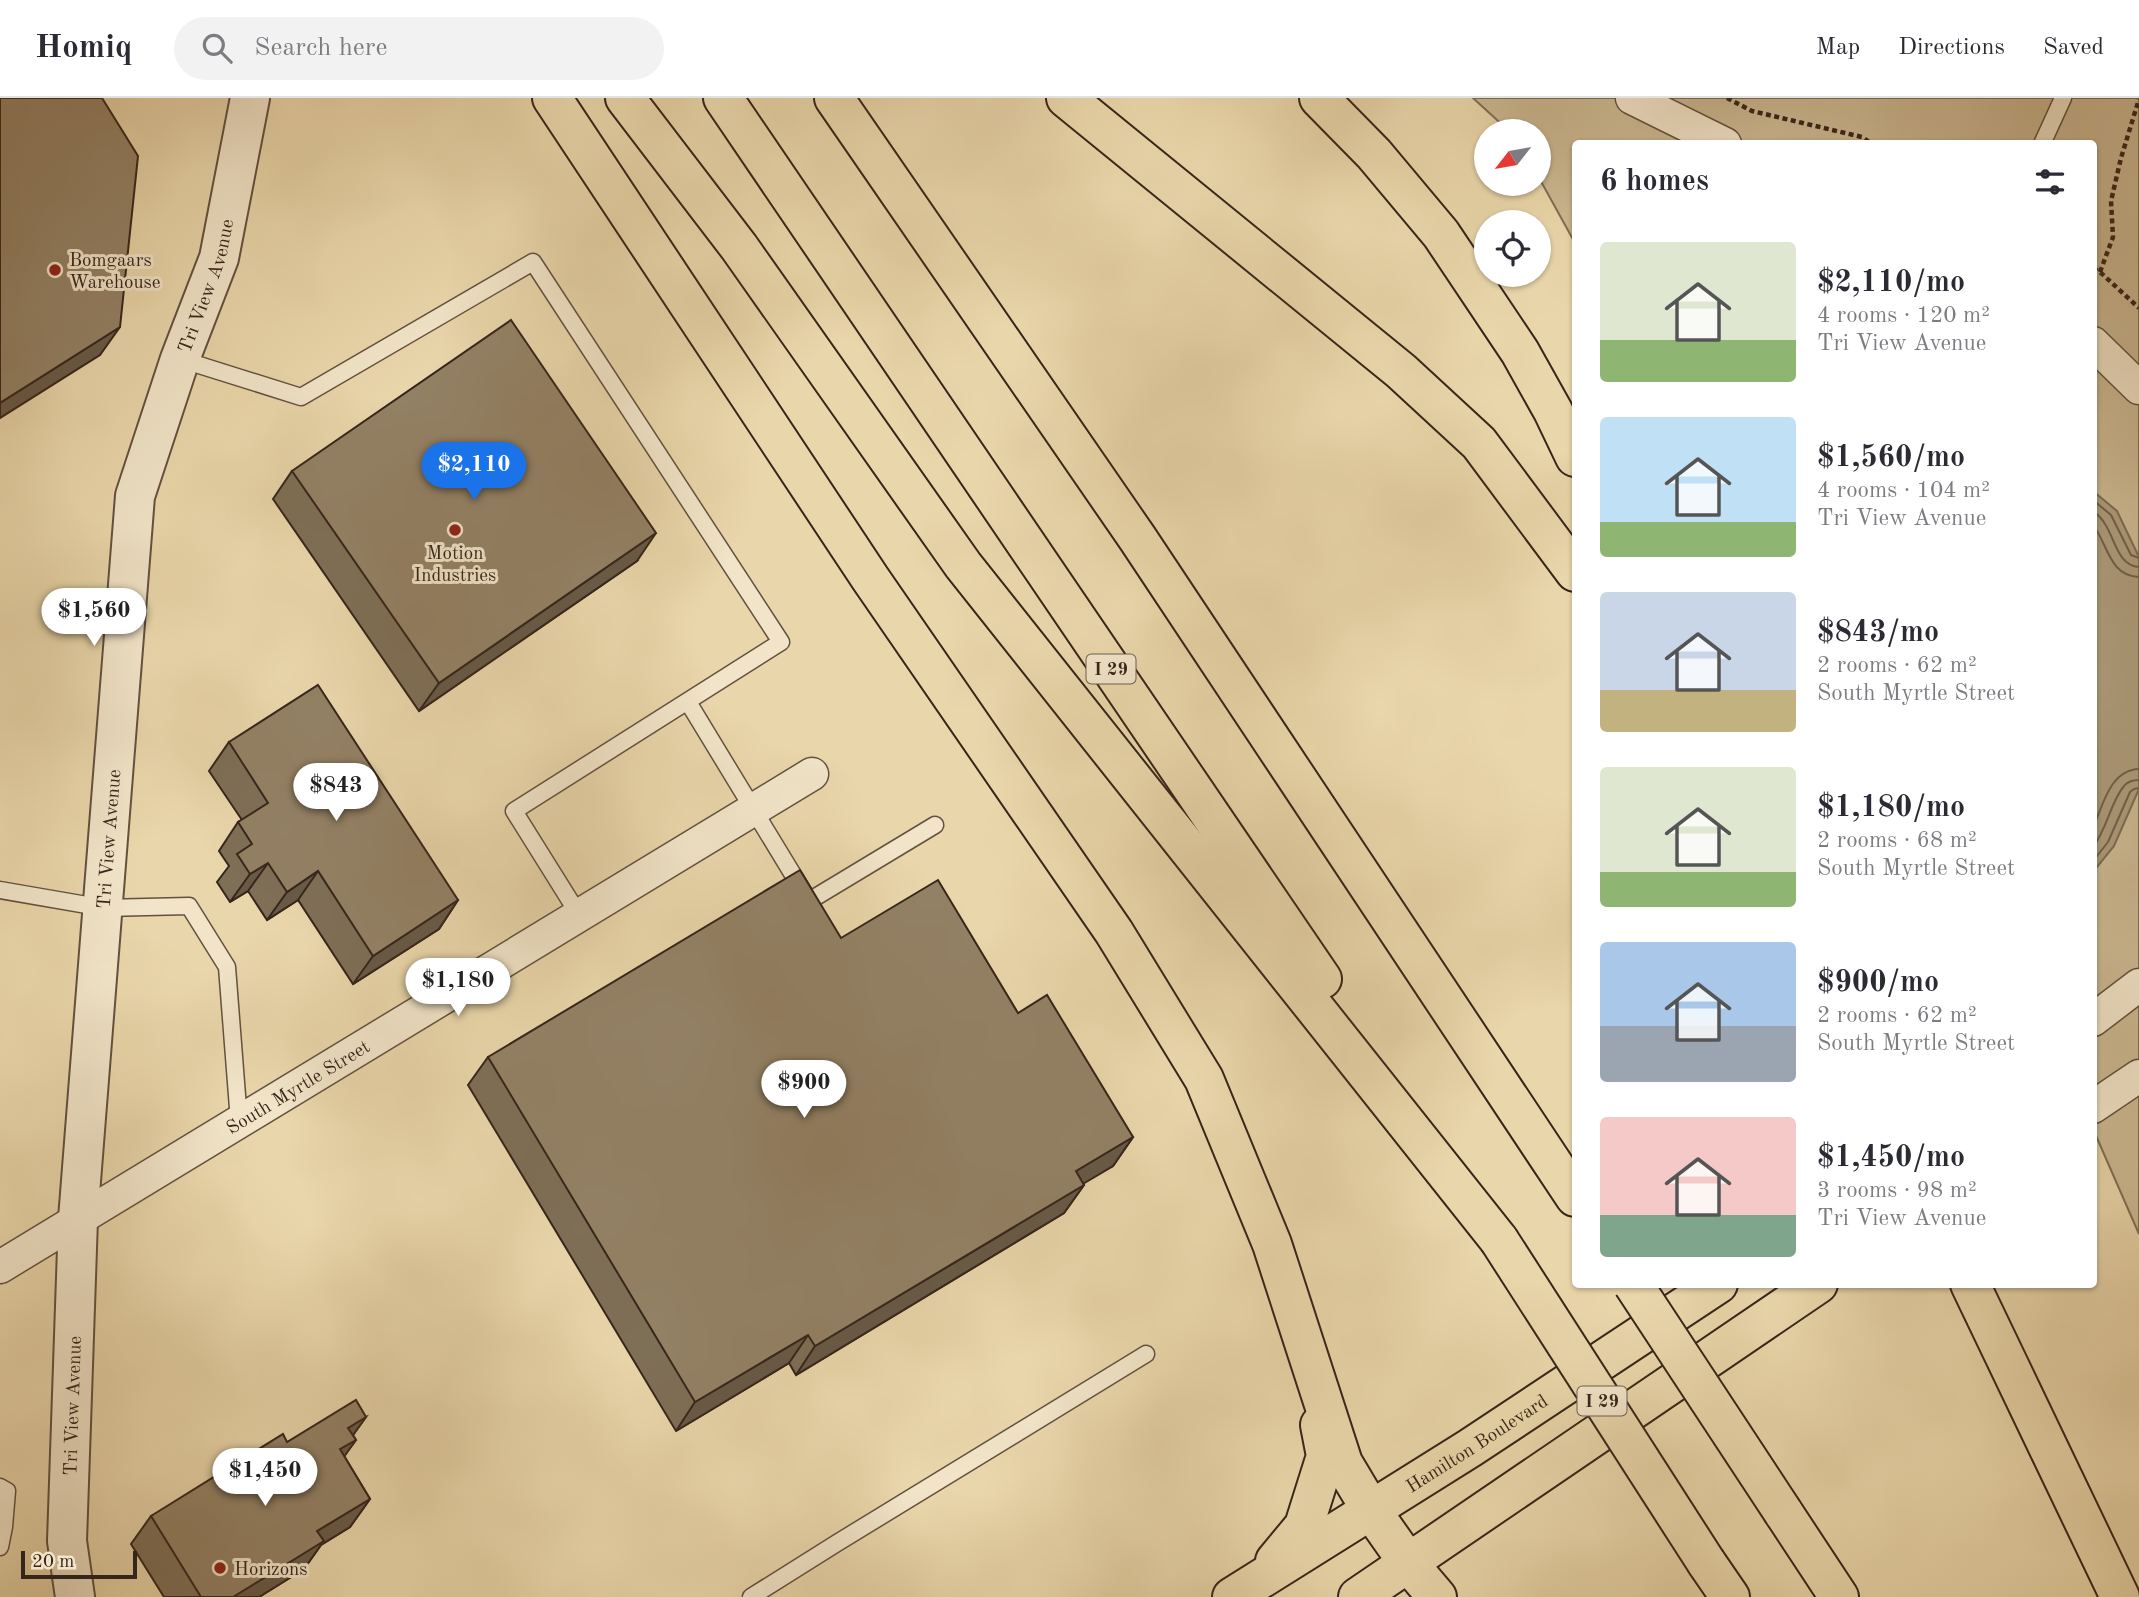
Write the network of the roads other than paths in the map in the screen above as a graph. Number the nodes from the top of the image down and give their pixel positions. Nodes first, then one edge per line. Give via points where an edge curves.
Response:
1 (250, 98) edge
2 (552, 98) edge
3 (625, 98) edge
4 (723, 98) edge
5 (834, 98) edge
6 (1066, 98) edge
7 (1320, 98) edge
8 (1632, 98) edge
9 (2063, 98) edge
10 (1716, 140) edge
11 (2044, 140) edge
12 (2097, 347) edge
13 (180, 359) junction
14 (2139, 387) edge
15 (1572, 451) edge
16 (1572, 568) edge
17 (688, 702) junction
18 (812, 774) dead end
19 (752, 810) junction
20 (935, 825) dead end
21 (0, 890) edge
22 (104, 908) junction
23 (579, 915) junction
24 (2139, 985) edge
25 (2097, 1017) edge
26 (2139, 1076) edge
27 (2097, 1104) edge
28 (239, 1121) junction
29 (1572, 1191) edge
30 (78, 1219) junction
31 (1499, 1240) junction
32 (0, 1267) edge
33 (1636, 1288) edge
34 (1712, 1288) edge
35 (1812, 1288) edge
36 (1972, 1288) edge
37 (1146, 1354) dead end
38 (1309, 1358) junction
39 (0, 1487) edge
40 (1371, 1510) junction
41 (2, 1526) edge
42 (0, 1547) edge
43 (1409, 1563) junction
44 (1246, 1588) edge
45 (75, 1597) edge
46 (751, 1597) edge
47 (1358, 1597) edge
48 (1437, 1597) edge
49 (1730, 1597) edge
50 (1839, 1597) edge
51 (2120, 1597) edge

1 - 13 street, Tri View Avenue via 219,258
2 - 38 main road via 870,578 1114,932 1204,1079 1272,1244
3 - 31 main road via 739,247 964,565
4 - 31 main road, I 29
5 - 29 main road via 1138,539
6 - 16 main road via 1401,371 1479,443
7 - 15 main road via 1441,234 1520,352
8 - 10 street
9 - 11 lane
12 - 14 street
13 - 17 lane via 302,397 533,262 781,642
13 - 22 street, Tri View Avenue via 135,496
17 - 19 lane
17 - 23 lane via 513,811
18 - 19 street, South Myrtle Street
19 - 20 lane via 809,901
19 - 23 street, South Myrtle Street
21 - 22 lane
22 - 28 lane via 189,906 227,967
22 - 30 street, Tri View Avenue
23 - 28 street, South Myrtle Street
24 - 25 street
26 - 27 street
28 - 30 street, South Myrtle Street
30 - 32 street, South Myrtle Street
30 - 45 street, Tri View Avenue via 67,1541
31 - 49 main road, I 29, bridge
33 - 50 main road, bridge
34 - 40 main road, Hamilton Boulevard
35 - 43 main road
36 - 51 main road
37 - 46 lane
38 - 40 main road via 1343,1464
38 - 44 main road via 1326,1456 1304,1526
39 - 41 lane via 7,1491
40 - 43 main road
40 - 44 main road, Hamilton Boulevard
41 - 42 lane
43 - 47 main road
43 - 48 main road

